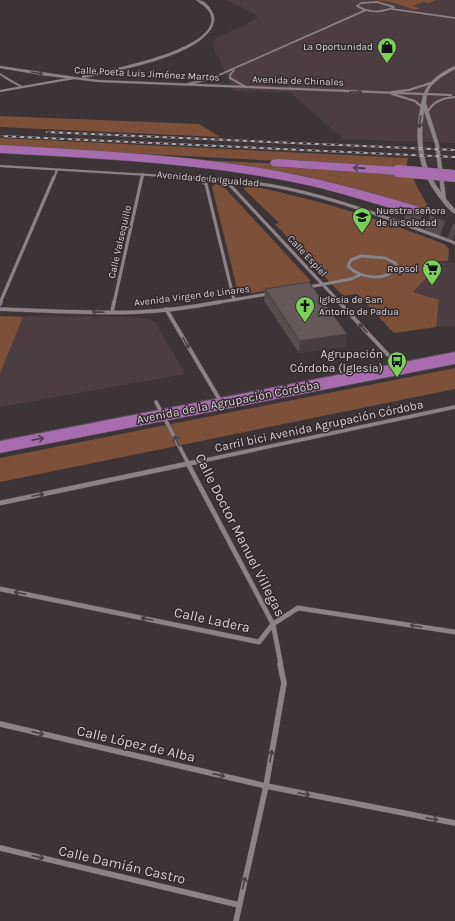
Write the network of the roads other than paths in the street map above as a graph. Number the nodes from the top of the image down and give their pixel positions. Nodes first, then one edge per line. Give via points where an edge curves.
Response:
1 (198, 0) edge
2 (392, 9) junction
3 (366, 10) junction
4 (455, 18) edge
5 (0, 67) edge
6 (455, 67) edge
7 (236, 68) junction
8 (0, 74) edge
9 (74, 78) junction
10 (430, 84) junction
11 (176, 85) junction
12 (22, 87) junction
13 (247, 88) junction
14 (0, 91) edge
15 (381, 93) junction
16 (425, 94) junction
17 (455, 96) edge
18 (423, 105) junction
19 (427, 113) junction
20 (0, 150) edge
21 (74, 153) junction
22 (0, 156) edge
23 (0, 166) edge
24 (57, 170) junction
25 (143, 174) junction
26 (184, 176) junction
27 (455, 176) edge
28 (206, 178) junction
29 (444, 199) junction
30 (455, 212) edge
31 (455, 243) edge
32 (360, 275) junction
33 (323, 285) junction
34 (301, 289) edge
35 (271, 294) edge
36 (234, 300) junction
37 (0, 304) edge
38 (0, 309) edge
39 (166, 309) junction
40 (112, 312) junction
41 (455, 344) edge
42 (390, 357) junction
43 (455, 358) edge
44 (218, 397) junction
45 (455, 407) edge
46 (160, 408) junction
47 (0, 432) edge
48 (0, 447) edge
49 (189, 464) junction
50 (0, 503) edge
51 (0, 589) edge
52 (273, 624) junction
53 (455, 632) edge
54 (0, 724) edge
55 (266, 786) junction
56 (455, 823) edge
57 (0, 848) edge
58 (238, 905) junction
59 (236, 921) edge

1 - 9 street via 208,7 214,19 208,33 196,42 161,58
2 - 3 street
2 - 3 street via 394,7 391,5 377,2 361,3 357,6
2 - 4 street
3 - 7 street, Avenida de Chinales
5 -> 9 street
6 - 10 street
7 - 11 street, Avenida de Chinales via 207,80
7 - 13 street, Avenida de Chinales via 230,78
8 - 12 street
9 - 11 street, Calle Poeta Luis Jiménez Martos
9 - 12 street, Calle Poeta Luis Jiménez Martos
10 - 15 street, Avenida de Chinales via 409,90
10 - 16 street
11 - 13 street, Calle Poeta Luis Jiménez Martos
12 - 14 street, Calle Poeta Luis Jiménez Martos
13 -> 15 street, Avenida de Chinales
15 - 16 street, Avenida de Chinales
15 - 18 street, Avenida de Chinales via 409,98
16 - 17 street, Avenida de Chinales
16 - 18 street
17 - 19 street, Avenida de Chinales via 433,103
18 - 19 street
18 -> 29 street via 418,142 421,160 428,179
19 - 29 street via 437,144
20 - 21 main road, Avenida de la Igualdad
21 - 22 main road, Avenida de la Igualdad via 181,161 264,172 338,188 409,213 309,188 236,174 152,165
27 -> 21 main road, bridge via 218,159
23 - 24 street, Avenida de la Igualdad
24 - 25 street, Avenida de la Igualdad
24 - 37 street
25 - 26 street, Avenida de la Igualdad
25 - 40 street, Calle Valsequillo
26 - 28 street, Avenida de la Igualdad
26 - 36 street via 200,179 206,184
28 - 31 street, Avenida de la Igualdad via 254,182 330,199 382,215
28 - 33 street, Calle Espiel via 228,184
29 - 30 street
32 - 32 street via 385,276 396,267 383,257 361,256 351,260 348,266
32 - 33 street
33 - 34 street
42 -> 33 street, Calle Espiel
35 - 36 street, Avenida Virgen de Linares
36 - 39 street, Avenida Virgen de Linares
40 -> 38 street, Avenida Virgen de Linares
39 - 40 street, Avenida Virgen de Linares
39 -> 44 street
41 - 42 main road, Avenida de la Agrupación Córdoba
42 - 44 main road, Avenida de la Agrupación Córdoba
43 - 44 main road, Avenida de la Agrupación Córdoba
44 - 46 main road, Avenida de la Agrupación Córdoba
45 - 49 street, Carril bici Avenida Agrupación Córdoba
46 - 47 main road, Avenida de la Agrupación Córdoba
48 -> 46 main road, Avenida de la Agrupación Córdoba
49 -> 46 street, Calle Doctor Manuel Villegas
50 -> 49 street, Carril bici Avenida Agrupación Córdoba
49 - 52 street, Calle Doctor Manuel Villegas
52 -> 51 street, Calle Ladera via 259,642
53 -> 52 street, Calle Ladera via 298,608
55 -> 52 street, Calle Doctor Manuel Villegas via 284,683
54 -> 55 street, Calle López de Alba
55 -> 56 street, Calle López de Alba
58 -> 55 street, Calle Doctor Manuel Villegas
57 -> 58 street, Calle Damián Castro
58 - 59 street, Calle Doctor Manuel Villegas

